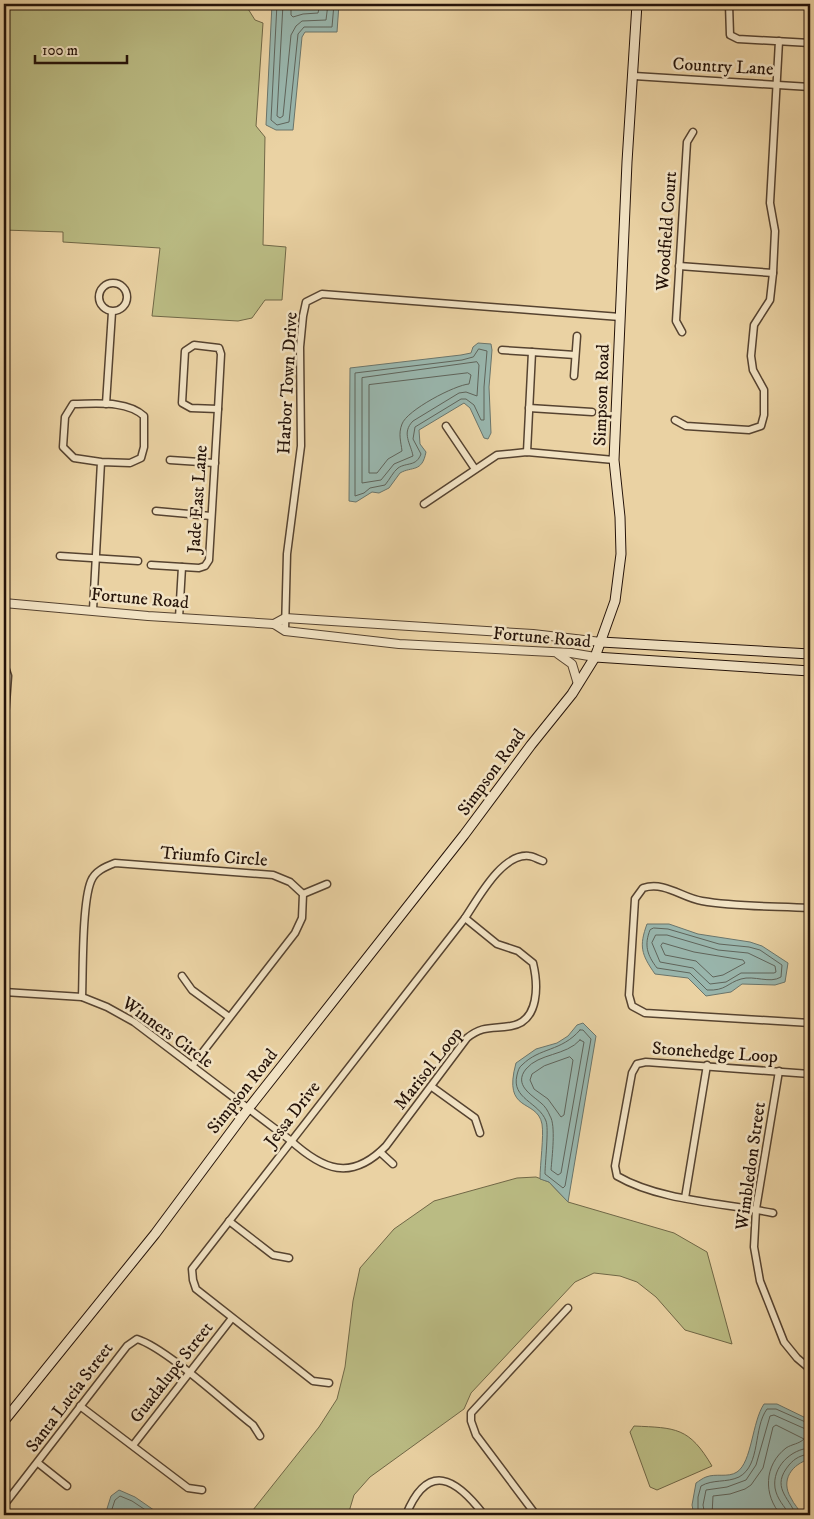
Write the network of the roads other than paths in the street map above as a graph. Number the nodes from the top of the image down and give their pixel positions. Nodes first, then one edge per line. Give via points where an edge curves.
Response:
1 (638, 4) edge
2 (729, 4) edge
3 (779, 41) junction
4 (810, 43) edge
5 (634, 76) junction
6 (777, 84) junction
7 (810, 87) edge
8 (693, 132) dead end
9 (679, 266) junction
10 (773, 274) junction
11 (112, 312) junction
12 (620, 317) junction
13 (682, 332) dead end
14 (577, 336) dead end
15 (502, 350) dead end
16 (532, 352) junction
17 (575, 355) junction
18 (574, 376) dead end
19 (106, 404) junction
20 (529, 408) junction
21 (218, 409) junction
22 (592, 412) dead end
23 (675, 420) dead end
24 (446, 426) dead end
25 (526, 452) junction
26 (170, 460) dead end
27 (614, 460) junction
28 (101, 462) junction
29 (215, 463) junction
30 (475, 469) junction
31 (424, 504) dead end
32 (156, 511) dead end
33 (211, 516) junction
34 (60, 556) dead end
35 (96, 558) junction
36 (138, 561) dead end
37 (151, 565) dead end
38 (182, 567) junction
39 (4, 603) edge
40 (93, 610) junction
41 (179, 618) junction
42 (285, 618) junction
43 (274, 624) junction
44 (285, 631) junction
45 (601, 642) junction
46 (554, 652) junction
47 (810, 654) edge
48 (595, 658) junction
49 (4, 664) edge
50 (810, 671) edge
51 (578, 684) junction
52 (4, 731) edge
53 (543, 861) dead end
54 (326, 884) dead end
55 (303, 894) junction
56 (810, 908) edge
57 (465, 918) junction
58 (182, 976) dead end
59 (4, 992) edge
60 (82, 998) junction
61 (229, 1018) junction
62 (810, 1023) edge
63 (707, 1065) junction
64 (192, 1066) junction
65 (779, 1071) junction
66 (810, 1074) edge
67 (432, 1087) junction
68 (248, 1109) junction
69 (480, 1133) dead end
70 (290, 1140) junction
71 (380, 1152) junction
72 (394, 1164) dead end
73 (685, 1198) junction
74 (756, 1209) junction
75 (773, 1212) dead end
76 (229, 1221) junction
77 (289, 1258) dead end
78 (568, 1308) dead end
79 (232, 1318) junction
80 (810, 1369) edge
81 (190, 1374) junction
82 (329, 1383) dead end
83 (80, 1406) junction
84 (4, 1421) edge
85 (260, 1436) dead end
86 (134, 1444) junction
87 (38, 1463) junction
88 (67, 1486) dead end
89 (202, 1490) dead end
90 (4, 1505) edge
91 (406, 1515) edge
92 (484, 1515) edge
93 (536, 1515) edge

1 - 5 main road, Simpson Road
2 - 3 street via 730,35 738,39
3 - 4 street
3 - 6 street
5 - 6 street, Country Lane
5 - 12 main road, Simpson Road
6 - 7 street, Country Lane
6 - 10 street via 770,203 775,231
8 - 9 street, Woodfield Court via 687,142
9 - 10 street
9 - 13 street, Woodfield Court via 676,320
10 - 23 street via 770,300 754,325 751,356 753,370 766,395 761,426 750,430 686,426
11 - 11 street via 124,306 128,298 125,289 113,283 104,286 99,294 103,308
11 - 19 street
12 - 27 main road, Simpson Road
12 - 42 street, Harbor Town Drive via 322,294 306,302 300,347 301,446 287,554
14 - 17 street
15 - 16 street
16 - 17 street
16 - 20 street
17 - 18 street
19 - 28 street via 73,404 65,417 63,447 74,458
19 - 28 street via 135,408 144,416 144,447 140,458 130,463
20 - 22 street
20 - 25 street
21 - 21 street, Jade East Lane via 191,408 182,403 185,351 194,345 219,348
21 - 29 street, Jade East Lane
24 - 30 street
25 - 27 street
25 - 30 street via 497,455
26 - 29 street
27 - 45 main road, Simpson Road via 621,554 615,601
28 - 35 street
29 - 33 street, Jade East Lane
30 - 31 street
32 - 33 street
33 - 38 street, Jade East Lane via 209,560 205,566
34 - 35 street
35 - 36 street
35 - 40 street
37 - 38 street, Jade East Lane
38 - 41 street, Jade East Lane
39 - 40 street, Fortune Road
40 - 41 street, Fortune Road
41 - 43 street, Fortune Road
42 - 43 street
42 - 44 street, Harbor Town Drive
42 - 45 street, Fortune Road via 533,634
43 - 44 street, Fortune Road
44 - 46 street, Fortune Road via 399,644
45 - 47 main road, Fortune Road
45 - 48 main road, Simpson Road
46 - 48 street, Fortune Road
46 - 51 street via 572,664
48 - 50 main road, Fortune Road
48 - 51 main road, Simpson Road
49 - 52 street via 8,676
51 - 68 main road, Simpson Road via 464,835
53 - 57 street, Jessa Drive via 529,856 514,857 503,865
54 - 55 street
55 - 60 street, Triumfo Circle via 290,882 273,875 115,863 102,868 91,881
55 - 61 street via 302,918 295,934
56 - 62 street via 702,901 670,889 643,888 635,899 629,995 632,1006 645,1013
57 - 67 street, Marisol Loop via 497,944 518,951 533,963 537,980 535,1001 530,1014 514,1026 479,1029 467,1038
57 - 70 street, Jessa Drive
58 - 61 street via 192,990
59 - 60 street, Winners Circle
60 - 64 street, Winners Circle via 107,1006 134,1022
61 - 64 street
63 - 65 street, Stonehedge Loop
63 - 73 street
63 - 73 street, Stonehedge Loop via 637,1064 632,1072 615,1166 617,1176 632,1184
64 - 68 street, Winners Circle
65 - 66 street, Stonehedge Loop
65 - 74 street, Wimbledon Street
67 - 69 street via 475,1118
67 - 71 street, Marisol Loop
68 - 70 street, Marisol Loop
68 - 84 main road, Simpson Road via 154,1234
70 - 71 street, Marisol Loop via 310,1158 326,1166 356,1166
70 - 76 street, Jessa Drive
71 - 72 street
73 - 74 street, Stonehedge Loop
74 - 75 street, Stonehedge Loop
74 - 80 street, Wimbledon Street via 754,1247 760,1281 784,1342
76 - 77 street via 273,1255
76 - 79 street, Jessa Drive via 192,1269 196,1289
78 - 93 street via 471,1413 476,1435
79 - 81 street, Guadalupe Street
79 - 82 street, Jessa Drive via 313,1381
81 - 83 street, Santa Lucia Street via 147,1342 137,1339 127,1346
81 - 85 street, Santa Lucia Street via 253,1425
81 - 86 street, Guadalupe Street
83 - 86 street
83 - 87 street, Santa Lucia Street
86 - 89 street via 188,1488
87 - 88 street
87 - 90 street, Santa Lucia Street
91 - 92 street via 419,1490 436,1481 459,1486

